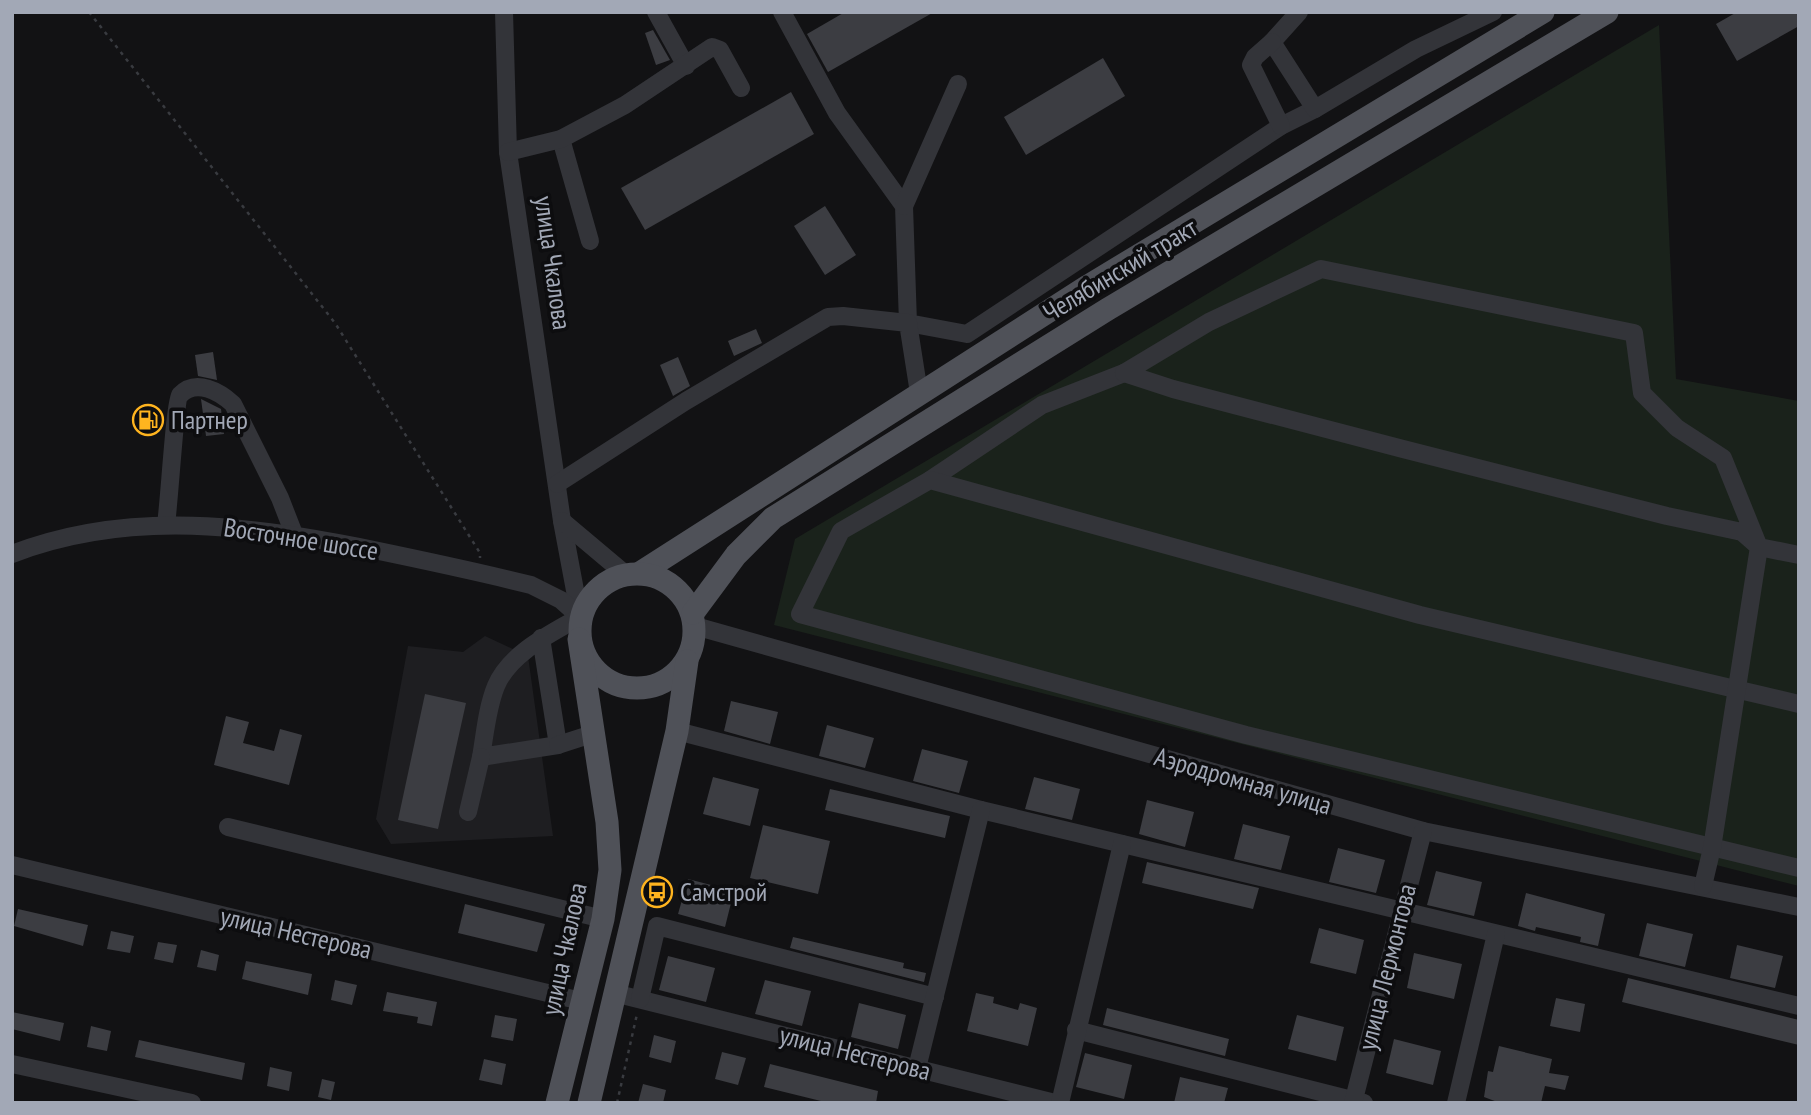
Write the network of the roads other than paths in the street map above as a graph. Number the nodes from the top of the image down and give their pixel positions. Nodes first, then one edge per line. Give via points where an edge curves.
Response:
1 (504, 12) edge
2 (656, 12) edge
3 (782, 12) edge
4 (1299, 12) edge
5 (1493, 12) edge
6 (1543, 12) edge
7 (1607, 12) edge
8 (1272, 42) junction
9 (686, 66) junction
10 (958, 84) dead end
11 (741, 88) dead end
12 (1315, 109) junction
13 (1281, 126) junction
14 (561, 139) junction
15 (508, 152) junction
16 (904, 206) junction
17 (590, 241) dead end
18 (908, 323) junction
19 (967, 334) junction
20 (1002, 341) junction
21 (1124, 373) junction
22 (919, 393) junction
23 (930, 480) junction
24 (557, 484) junction
25 (562, 521) junction
26 (166, 524) junction
27 (294, 534) junction
28 (1759, 547) junction
29 (12, 554) edge
30 (1799, 555) edge
31 (632, 574) junction
32 (694, 620) junction
33 (580, 628) junction
34 (541, 638) junction
35 (687, 662) junction
36 (1737, 688) junction
37 (1799, 704) edge
38 (677, 731) junction
39 (592, 734) junction
40 (558, 745) junction
41 (481, 757) junction
42 (981, 810) junction
43 (468, 811) dead end
44 (228, 827) dead end
45 (1423, 831) junction
46 (1122, 844) junction
47 (1712, 848) junction
48 (12, 865) edge
49 (1799, 868) edge
50 (1703, 886) junction
51 (1799, 907) edge
52 (1401, 912) junction
53 (603, 919) junction
54 (631, 920) junction
55 (657, 926) junction
56 (1496, 934) junction
57 (614, 993) junction
58 (935, 997) junction
59 (640, 999) junction
60 (581, 1001) junction
61 (1799, 1006) edge
62 (1076, 1030) junction
63 (12, 1064) edge
64 (917, 1068) junction
65 (1357, 1102) edge
66 (192, 1103) edge
67 (557, 1103) edge
68 (589, 1103) edge
69 (1058, 1103) edge
70 (1456, 1103) edge

1 - 15 street, улица Чкалова
2 - 9 street
3 - 16 street via 837,113
4 - 8 street
5 - 12 street via 1416,49
6 - 20 main road, Челябинский тракт
7 - 32 main road, Челябинский тракт via 1120,302 773,518 736,555
8 - 12 street
8 - 13 street via 1251,65
9 - 11 street via 715,47
9 - 14 street
10 - 16 street
12 - 13 street
13 - 19 street
14 - 15 street
14 - 17 street
15 - 24 street, улица Чкалова
16 - 18 street
18 - 19 street
18 - 22 street
18 - 24 street via 828,317
19 - 20 street
20 - 22 main road, Челябинский тракт
21 - 23 street via 1042,405
21 - 28 street via 1173,390 1742,532
21 - 28 street via 1209,322 1321,269 1634,333 1642,393 1677,428 1723,458
22 - 31 main road, Челябинский тракт
23 - 36 street via 1406,611
23 - 47 street via 841,531 800,614 1246,735
24 - 25 street, улица Чкалова
25 - 31 street
25 - 33 street, улица Чкалова
26 - 27 street, Восточное шоссе via 237,526
26 - 27 street via 175,407 180,395 206,388 233,404
26 - 29 street, Восточное шоссе via 86,533
27 - 33 street, Восточное шоссе via 540,589 561,600
28 - 30 street
28 - 36 street
31 - 32 main road via 669,583 684,596
31 - 33 main road via 605,582 589,597
32 - 35 main road
32 - 45 street, Аэродромная улица
33 - 34 street
33 - 35 main road via 586,660 607,681 636,690 665,682
33 - 39 main road, улица Чкалова
34 - 40 street
34 - 41 street via 501,676 494,689
35 - 38 main road
36 - 37 street
36 - 47 street
38 - 42 street
38 - 54 main road
39 - 40 street
39 - 53 main road, улица Чкалова via 610,870
40 - 41 street
41 - 43 street
42 - 46 street
42 - 58 street
44 - 53 street
45 - 50 street, Аэродромная улица
45 - 52 street, улица Лермонтова
46 - 52 street
46 - 62 street
47 - 49 street
47 - 50 street
48 - 60 street, улица Нестерова
50 - 51 street, Аэродромная улица
52 - 56 street
52 - 65 street, улица Лермонтова
53 - 60 main road, улица Чкалова
54 - 55 street
54 - 57 main road
55 - 58 street
55 - 59 street
56 - 61 street
56 - 70 street
57 - 59 street, улица Нестерова
57 - 68 main road
58 - 64 street
59 - 64 street, улица Нестерова
60 - 67 main road, улица Чкалова
62 - 65 street
62 - 69 street
63 - 66 street
64 - 69 street, улица Нестерова

